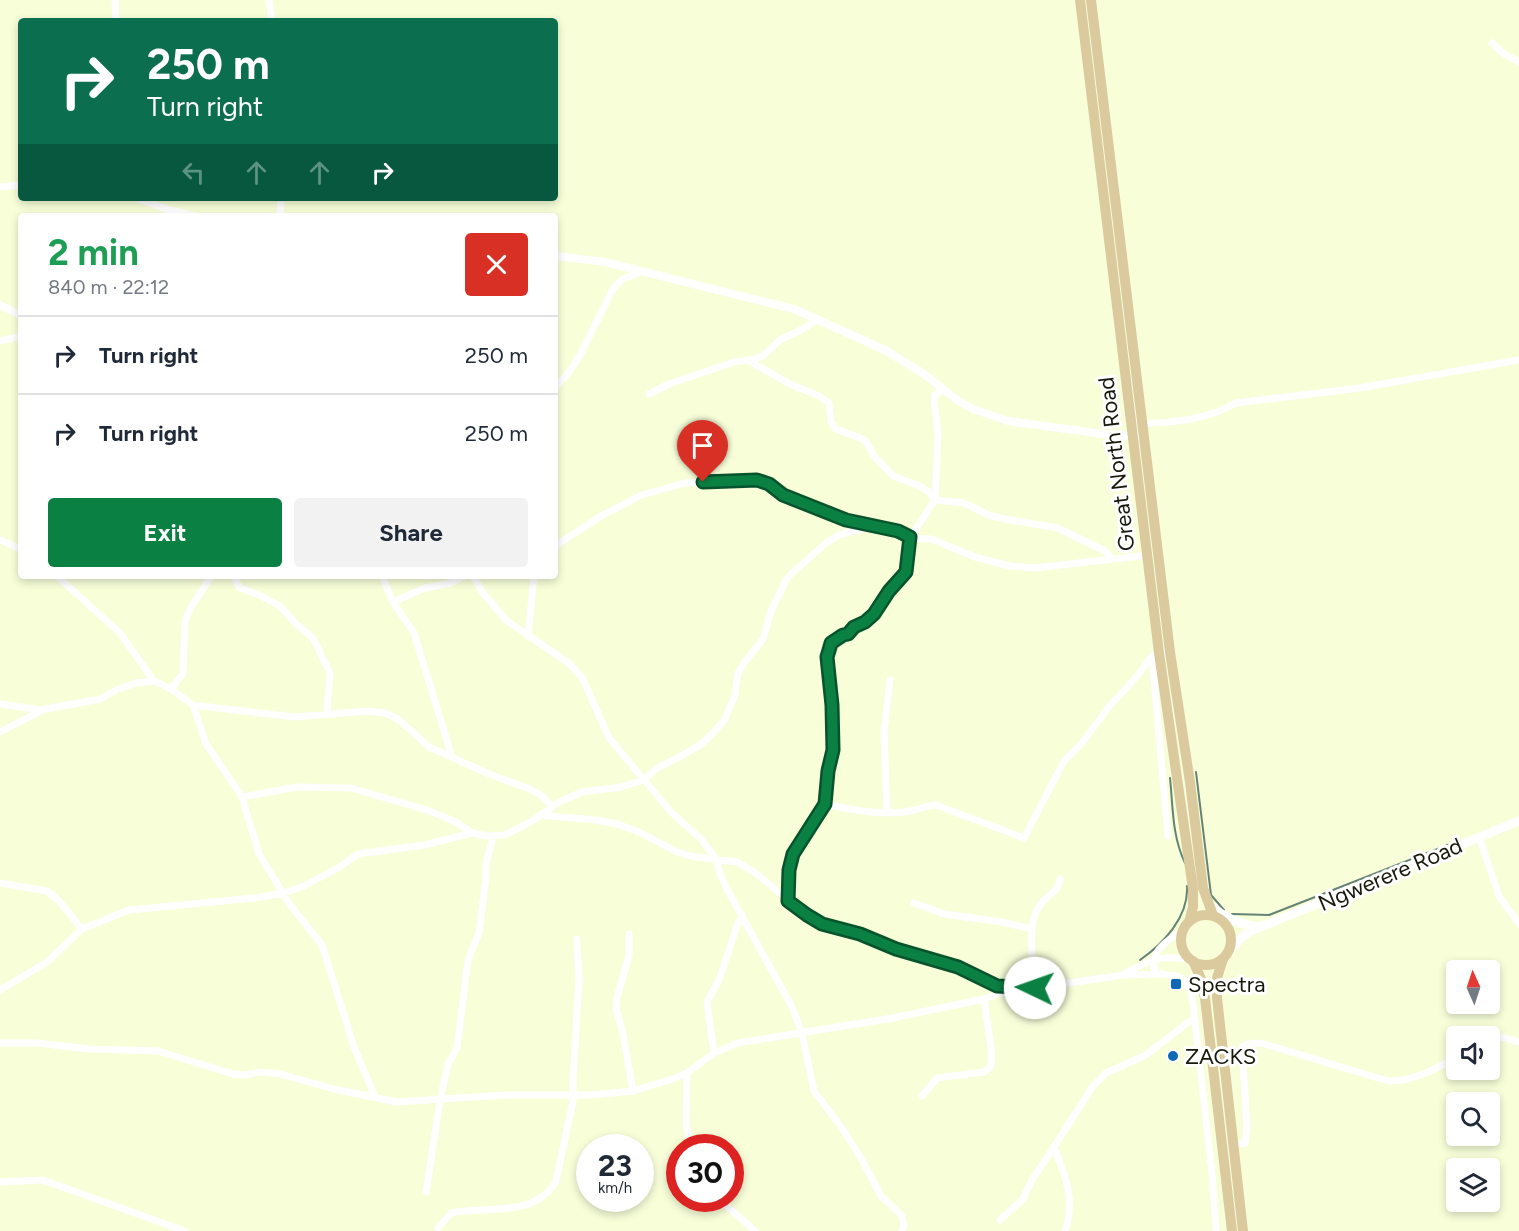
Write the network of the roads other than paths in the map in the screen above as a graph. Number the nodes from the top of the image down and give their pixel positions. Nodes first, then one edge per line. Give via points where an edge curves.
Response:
1 (115, 0) edge
2 (269, 0) edge
3 (1080, 0) edge
4 (1091, 0) edge
5 (116, 18) edge
6 (272, 18) edge
7 (1492, 43) dead end
8 (1519, 62) edge
9 (18, 185) edge
10 (0, 186) edge
11 (145, 201) edge
12 (183, 213) edge
13 (558, 256) edge
14 (641, 272) junction
15 (0, 305) edge
16 (18, 314) edge
17 (818, 319) junction
18 (18, 337) edge
19 (0, 341) edge
20 (747, 360) junction
21 (1519, 360) edge
22 (558, 385) edge
23 (944, 389) junction
24 (649, 394) dead end
25 (1142, 424) junction
26 (1138, 436) junction
27 (935, 500) junction
28 (871, 527) junction
29 (910, 537) junction
30 (0, 540) edge
31 (558, 544) edge
32 (18, 548) edge
33 (1152, 554) junction
34 (1113, 560) junction
35 (60, 579) edge
36 (209, 579) edge
37 (236, 579) edge
38 (383, 579) edge
39 (458, 579) edge
40 (475, 579) edge
41 (534, 579) edge
42 (393, 602) junction
43 (528, 636) junction
44 (1160, 654) junction
45 (890, 680) dead end
46 (154, 681) junction
47 (171, 689) junction
48 (0, 704) edge
49 (193, 705) junction
50 (41, 710) junction
51 (327, 713) junction
52 (0, 732) edge
53 (452, 757) junction
54 (644, 780) junction
55 (242, 797) junction
56 (825, 804) junction
57 (552, 807) junction
58 (887, 811) junction
59 (540, 815) junction
60 (1519, 821) edge
61 (472, 833) junction
62 (1168, 836) dead end
63 (493, 837) junction
64 (1479, 837) junction
65 (716, 859) junction
66 (1060, 879) dead end
67 (0, 883) edge
68 (284, 893) junction
69 (788, 901) junction
70 (1208, 902) junction
71 (914, 903) dead end
72 (742, 915) junction
73 (1215, 916) junction
74 (1232, 920) junction
75 (1519, 924) edge
76 (1186, 926) junction
77 (1262, 927) junction
78 (82, 928) junction
79 (1032, 929) junction
80 (630, 934) dead end
81 (577, 939) dead end
82 (1225, 957) junction
83 (1153, 958) junction
84 (1193, 961) junction
85 (1162, 974) junction
86 (1123, 975) junction
87 (1016, 988) junction
88 (1035, 988) junction
89 (0, 990) edge
90 (984, 999) junction
91 (1194, 1018) junction
92 (802, 1033) junction
93 (1500, 1037) edge
94 (1519, 1042) edge
95 (0, 1043) edge
96 (714, 1053) junction
97 (1446, 1063) edge
98 (687, 1073) junction
99 (633, 1091) junction
100 (573, 1095) junction
101 (922, 1096) dead end
102 (375, 1097) junction
103 (440, 1100) junction
104 (688, 1134) edge
105 (1233, 1144) junction
106 (1054, 1147) junction
107 (0, 1182) edge
108 (426, 1192) dead end
109 (734, 1212) edge
110 (1000, 1220) dead end
111 (438, 1228) dead end
112 (185, 1231) edge
113 (756, 1231) edge
114 (902, 1231) edge
115 (1065, 1231) edge
116 (1216, 1231) edge
117 (1232, 1231) edge
118 (1244, 1231) edge

1 - 5 street
2 - 6 street
3 - 26 main road, Great North Road
4 - 25 main road, Great North Road
7 - 8 street
9 - 10 street
11 - 12 street
13 - 14 street via 605,262
14 - 17 street via 794,309
14 - 22 street via 622,279 613,289 580,355
15 - 16 street
17 - 20 street via 780,340 764,355
17 - 23 street via 885,350
18 - 19 street
20 - 24 street
20 - 27 street via 829,403 831,422 837,429 865,440 893,476 920,486
21 - 25 street via 1360,388 1236,403 1203,417
23 - 26 street via 974,409 1008,421
23 - 27 street via 934,400 938,451
25 - 26 main road, Great North Road
26 - 33 main road, Great North Road
27 - 29 street
27 - 34 street via 964,503 991,516 1058,528 1105,550
28 - 29 street
28 - 31 street via 814,508 757,480 703,482 642,495
28 - 54 street via 839,535 826,543 786,580 763,639 738,673 735,695 724,721 704,741
29 - 34 street via 932,538 975,557 1010,566 1035,568
29 - 56 street via 906,572 865,622 831,643 827,657 833,750
30 - 32 street
33 - 34 street
33 - 44 main road, Great North Road
35 - 46 street via 120,633
36 - 47 street via 185,621 183,674
37 - 51 street via 240,588 280,606 313,638 330,673
38 - 42 street
39 - 42 street
40 - 43 street via 496,610
41 - 43 street
42 - 53 street via 414,633
43 - 54 street via 570,664 583,679 609,738
44 - 58 street via 1064,761 1024,838 936,805 910,812
44 - 62 street
44 - 70 main road, Great North Road via 1190,782
44 - 76 main road, Great North Road via 1193,889
45 - 58 street via 884,733
46 - 47 street
46 - 50 street via 136,683 100,699
47 - 49 street
48 - 50 street
49 - 51 street via 295,717
49 - 55 street via 206,744
50 - 52 street
51 - 53 street via 385,713 398,719 429,747
53 - 57 street via 530,789
54 - 57 street via 582,792
54 - 65 street
55 - 61 street via 297,787 351,788 427,810
55 - 68 street via 259,854
56 - 58 street
56 - 69 street via 793,854
57 - 59 street
59 - 63 street via 505,835
59 - 65 street via 617,824 677,852
60 - 64 main road, Ngwerere Road
61 - 63 street
61 - 68 street via 424,845 358,854 304,886
63 - 103 street via 479,933 468,960 457,1048 448,1064
64 - 75 street via 1499,896
64 - 77 main road, Ngwerere Road
65 - 69 street via 737,862
65 - 72 street
66 - 79 street via 1057,890 1038,907
67 - 78 street via 46,891
68 - 78 street via 129,910
68 - 102 street via 322,945 354,1047
69 - 87 street via 822,924 958,967 997,986
70 - 73 main road, Great North Road
70 - 74 main road
71 - 79 street via 944,914
72 - 92 street
72 - 96 street via 720,980 707,1002
73 - 74 main road
73 - 76 main road via 1200,915
73 - 82 main road via 1226,924 1231,936
74 - 77 main road
76 - 83 street
76 - 84 main road via 1183,949
77 - 82 main road, Ngwerere Road via 1241,938
78 - 89 street via 46,962
79 - 88 street
80 - 99 street via 629,956 616,1008
81 - 100 street via 579,980
82 - 84 main road via 1208,965
82 - 105 main road via 1216,988
83 - 84 street via 1174,956
83 - 85 street via 1155,971
83 - 86 street
84 - 117 main road via 1205,998
85 - 86 street
85 - 91 street via 1185,980 1192,995
86 - 88 street
87 - 88 street
87 - 90 street
90 - 92 street
90 - 101 street via 991,1066 984,1072 937,1078
91 - 106 street via 1146,1055 1106,1073 1093,1086
91 - 116 street
92 - 96 street via 738,1043
92 - 114 street via 814,1091 842,1128 880,1196 902,1216
93 - 94 street
95 - 102 street via 158,1051 233,1074 280,1074
96 - 98 street
97 - 105 street via 1421,1075 1388,1081 1280,1048 1248,1044 1242,1047 1245,1143
98 - 99 street
98 - 104 street
99 - 100 street
100 - 103 street
100 - 111 street via 550,1191 517,1207 451,1213
102 - 103 street via 397,1102
103 - 108 street
105 - 118 main road
106 - 110 street via 1023,1199
106 - 115 street via 1069,1190
107 - 112 street via 43,1180
109 - 113 street

